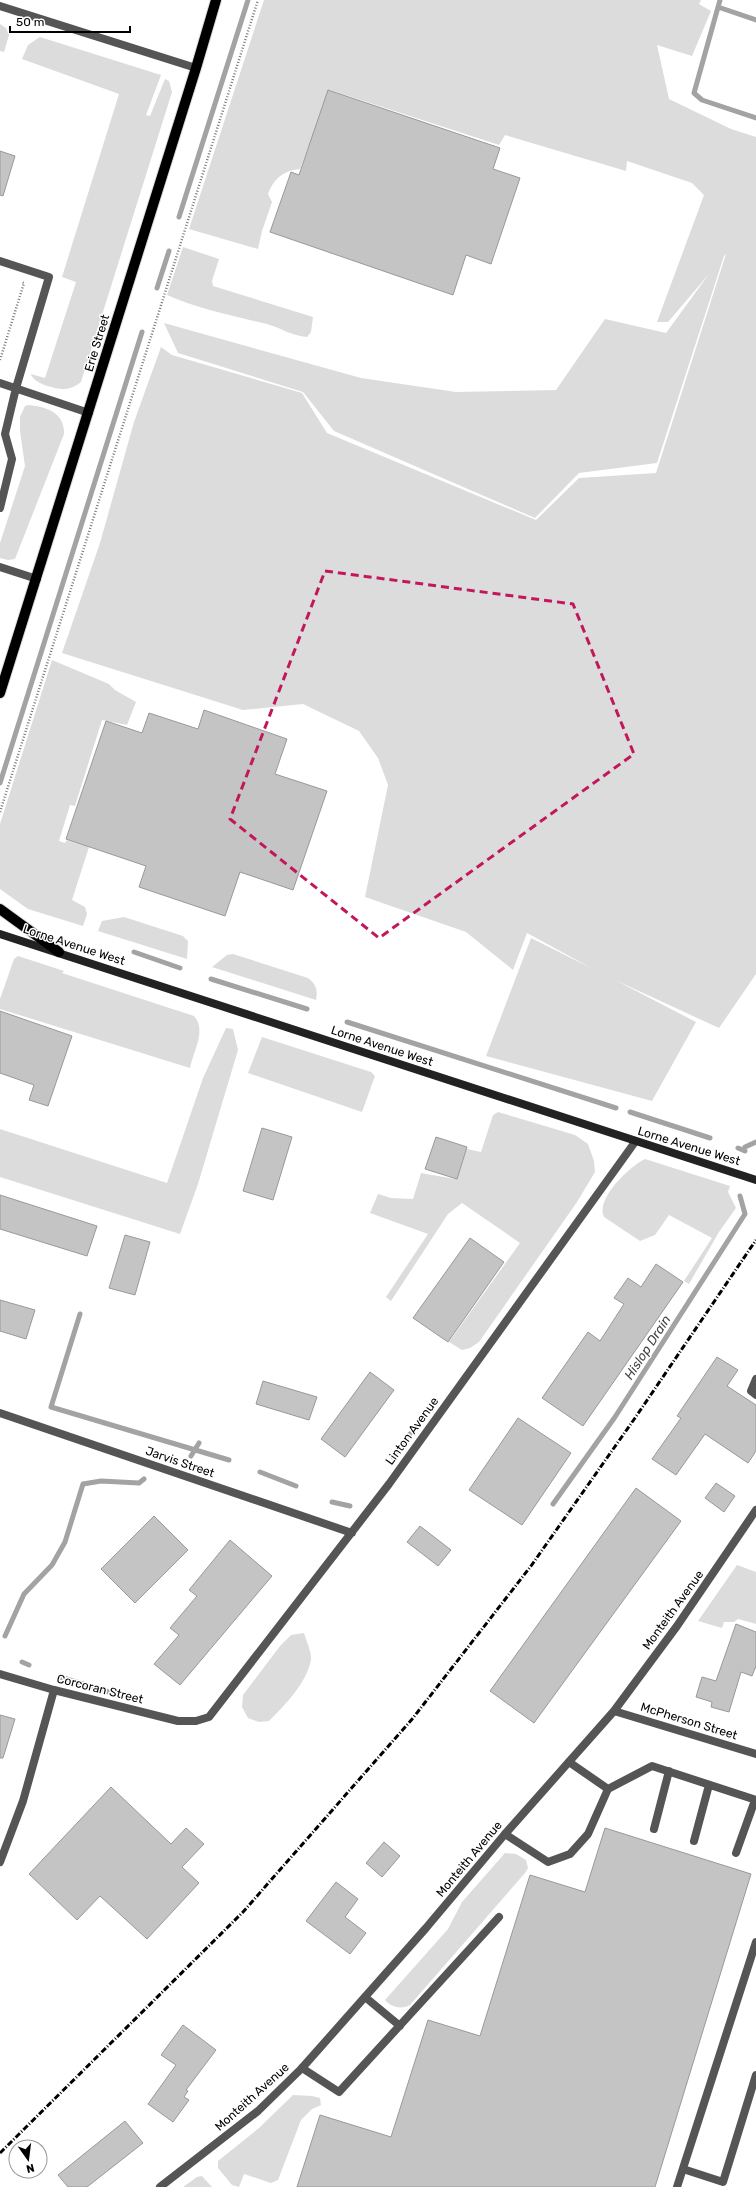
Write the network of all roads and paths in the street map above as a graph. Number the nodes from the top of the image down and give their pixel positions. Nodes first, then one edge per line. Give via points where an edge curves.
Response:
1 (216, 0) edge
2 (258, 0) edge
3 (0, 6) edge
4 (196, 68) junction
5 (0, 261) edge
6 (18, 281) dead end
7 (0, 360) edge
8 (0, 383) edge
9 (16, 388) junction
10 (89, 413) junction
11 (2, 434) edge
12 (0, 505) edge
13 (0, 567) edge
14 (37, 579) junction
15 (0, 693) edge
16 (0, 812) edge
17 (0, 909) edge
18 (0, 934) edge
19 (59, 952) junction
20 (635, 1142) junction
21 (756, 1180) edge
22 (756, 1379) edge
23 (756, 1395) edge
24 (0, 1413) edge
25 (756, 1510) edge
26 (352, 1534) junction
27 (0, 1674) edge
28 (54, 1690) junction
29 (614, 1711) junction
30 (196, 1721) joint
31 (756, 1754) edge
32 (568, 1762) junction
33 (669, 1772) junction
34 (709, 1785) junction
35 (608, 1788) junction
36 (755, 1800) edge
37 (654, 1830) dead end
38 (505, 1834) junction
39 (694, 1841) dead end
40 (736, 1853) dead end
41 (0, 1862) edge
42 (499, 1917) dead end
43 (756, 1942) edge
44 (364, 1997) junction
45 (400, 2026) junction
46 (302, 2068) junction
47 (756, 2075) edge
48 (683, 2169) junction
49 (160, 2187) edge
50 (678, 2187) edge

1 - 4 main road, Erie Street
2 - 16 path
3 - 4 street
4 - 10 main road, Erie Street
5 - 9 street via 49,277
6 - 7 path via 24,283
8 - 9 street
9 - 10 street
9 - 11 street
10 - 14 main road, Erie Street
11 - 12 street via 12,459
13 - 14 street
14 - 15 main road, Erie Street
17 - 19 main road
18 - 19 main road, Lorne Avenue West
19 - 20 main road, Lorne Avenue West
20 - 21 main road, Lorne Avenue West
20 - 26 street, Linton Avenue
22 - 23 street via 751,1391
24 - 26 street, Jarvis Street
25 - 29 street, Monteith Avenue via 677,1626
26 - 30 street, Linton Avenue via 209,1717
27 - 28 street, Corcoran Street
28 - 30 street, Corcoran Street via 178,1721
28 - 41 street via 23,1801
29 - 31 street, McPherson Street
29 - 32 street, Monteith Avenue
32 - 35 street
32 - 38 street, Monteith Avenue
33 - 34 street
33 - 35 street via 652,1766
33 - 37 street
34 - 36 street
34 - 39 street
35 - 38 street via 588,1834 570,1854 548,1862
36 - 40 street
38 - 44 street, Monteith Avenue
42 - 45 street
43 - 48 street
44 - 45 street
44 - 46 street, Monteith Avenue
45 - 46 street via 339,2092
46 - 49 street, Monteith Avenue via 247,2121
47 - 48 street via 722,2182
48 - 50 street

